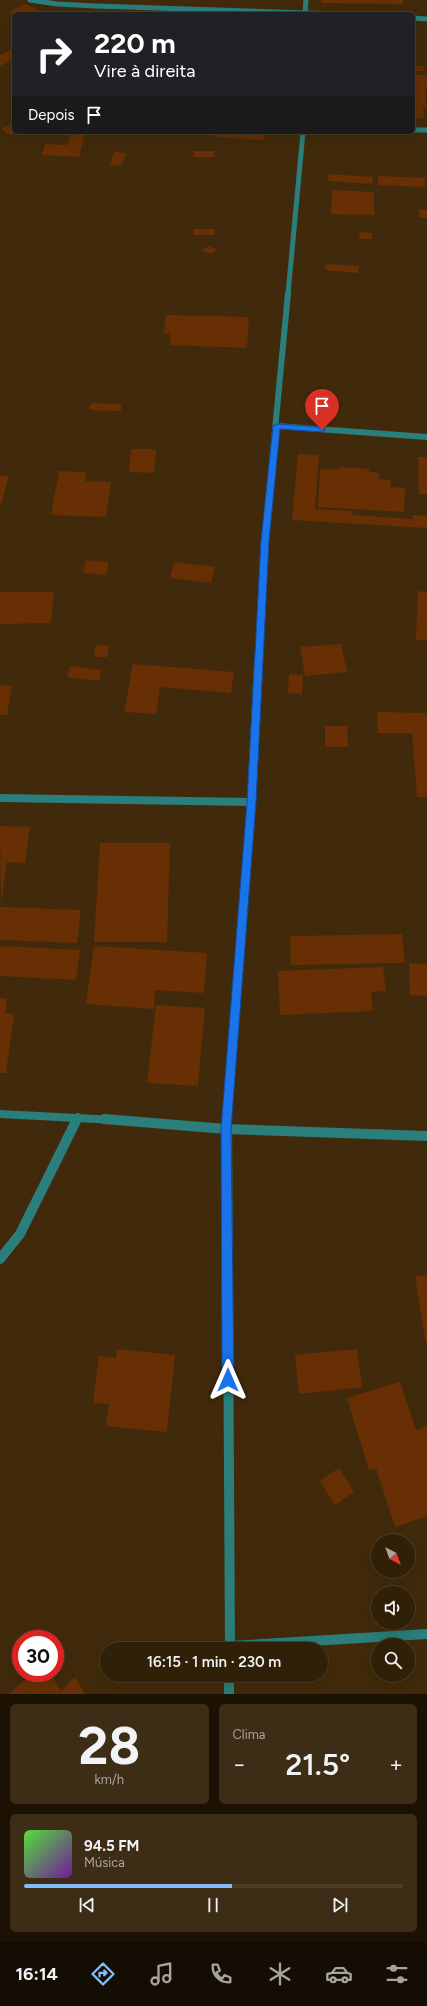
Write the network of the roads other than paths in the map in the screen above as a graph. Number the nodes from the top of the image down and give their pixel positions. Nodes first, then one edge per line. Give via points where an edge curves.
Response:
1 (30, 0) edge
2 (306, 0) edge
3 (275, 12) edge
4 (305, 12) edge
5 (415, 18) edge
6 (427, 19) edge
7 (415, 130) edge
8 (427, 130) edge
9 (303, 134) edge
10 (277, 426) junction
11 (427, 437) edge
12 (0, 798) edge
13 (252, 802) junction
14 (0, 1114) edge
15 (78, 1117) junction
16 (226, 1129) junction
17 (427, 1136) edge
18 (0, 1259) edge
19 (427, 1634) edge
20 (230, 1642) edge
21 (314, 1642) edge
22 (230, 1682) edge
23 (229, 1694) edge

1 - 3 street via 96,6
2 - 4 street
5 - 6 street
7 - 8 street
9 - 10 street
10 - 11 street
10 - 13 street via 263,556
12 - 13 street
13 - 16 street
14 - 15 street
15 - 16 street
15 - 18 street via 20,1234
16 - 17 street
16 - 20 street
19 - 21 street
22 - 23 street

